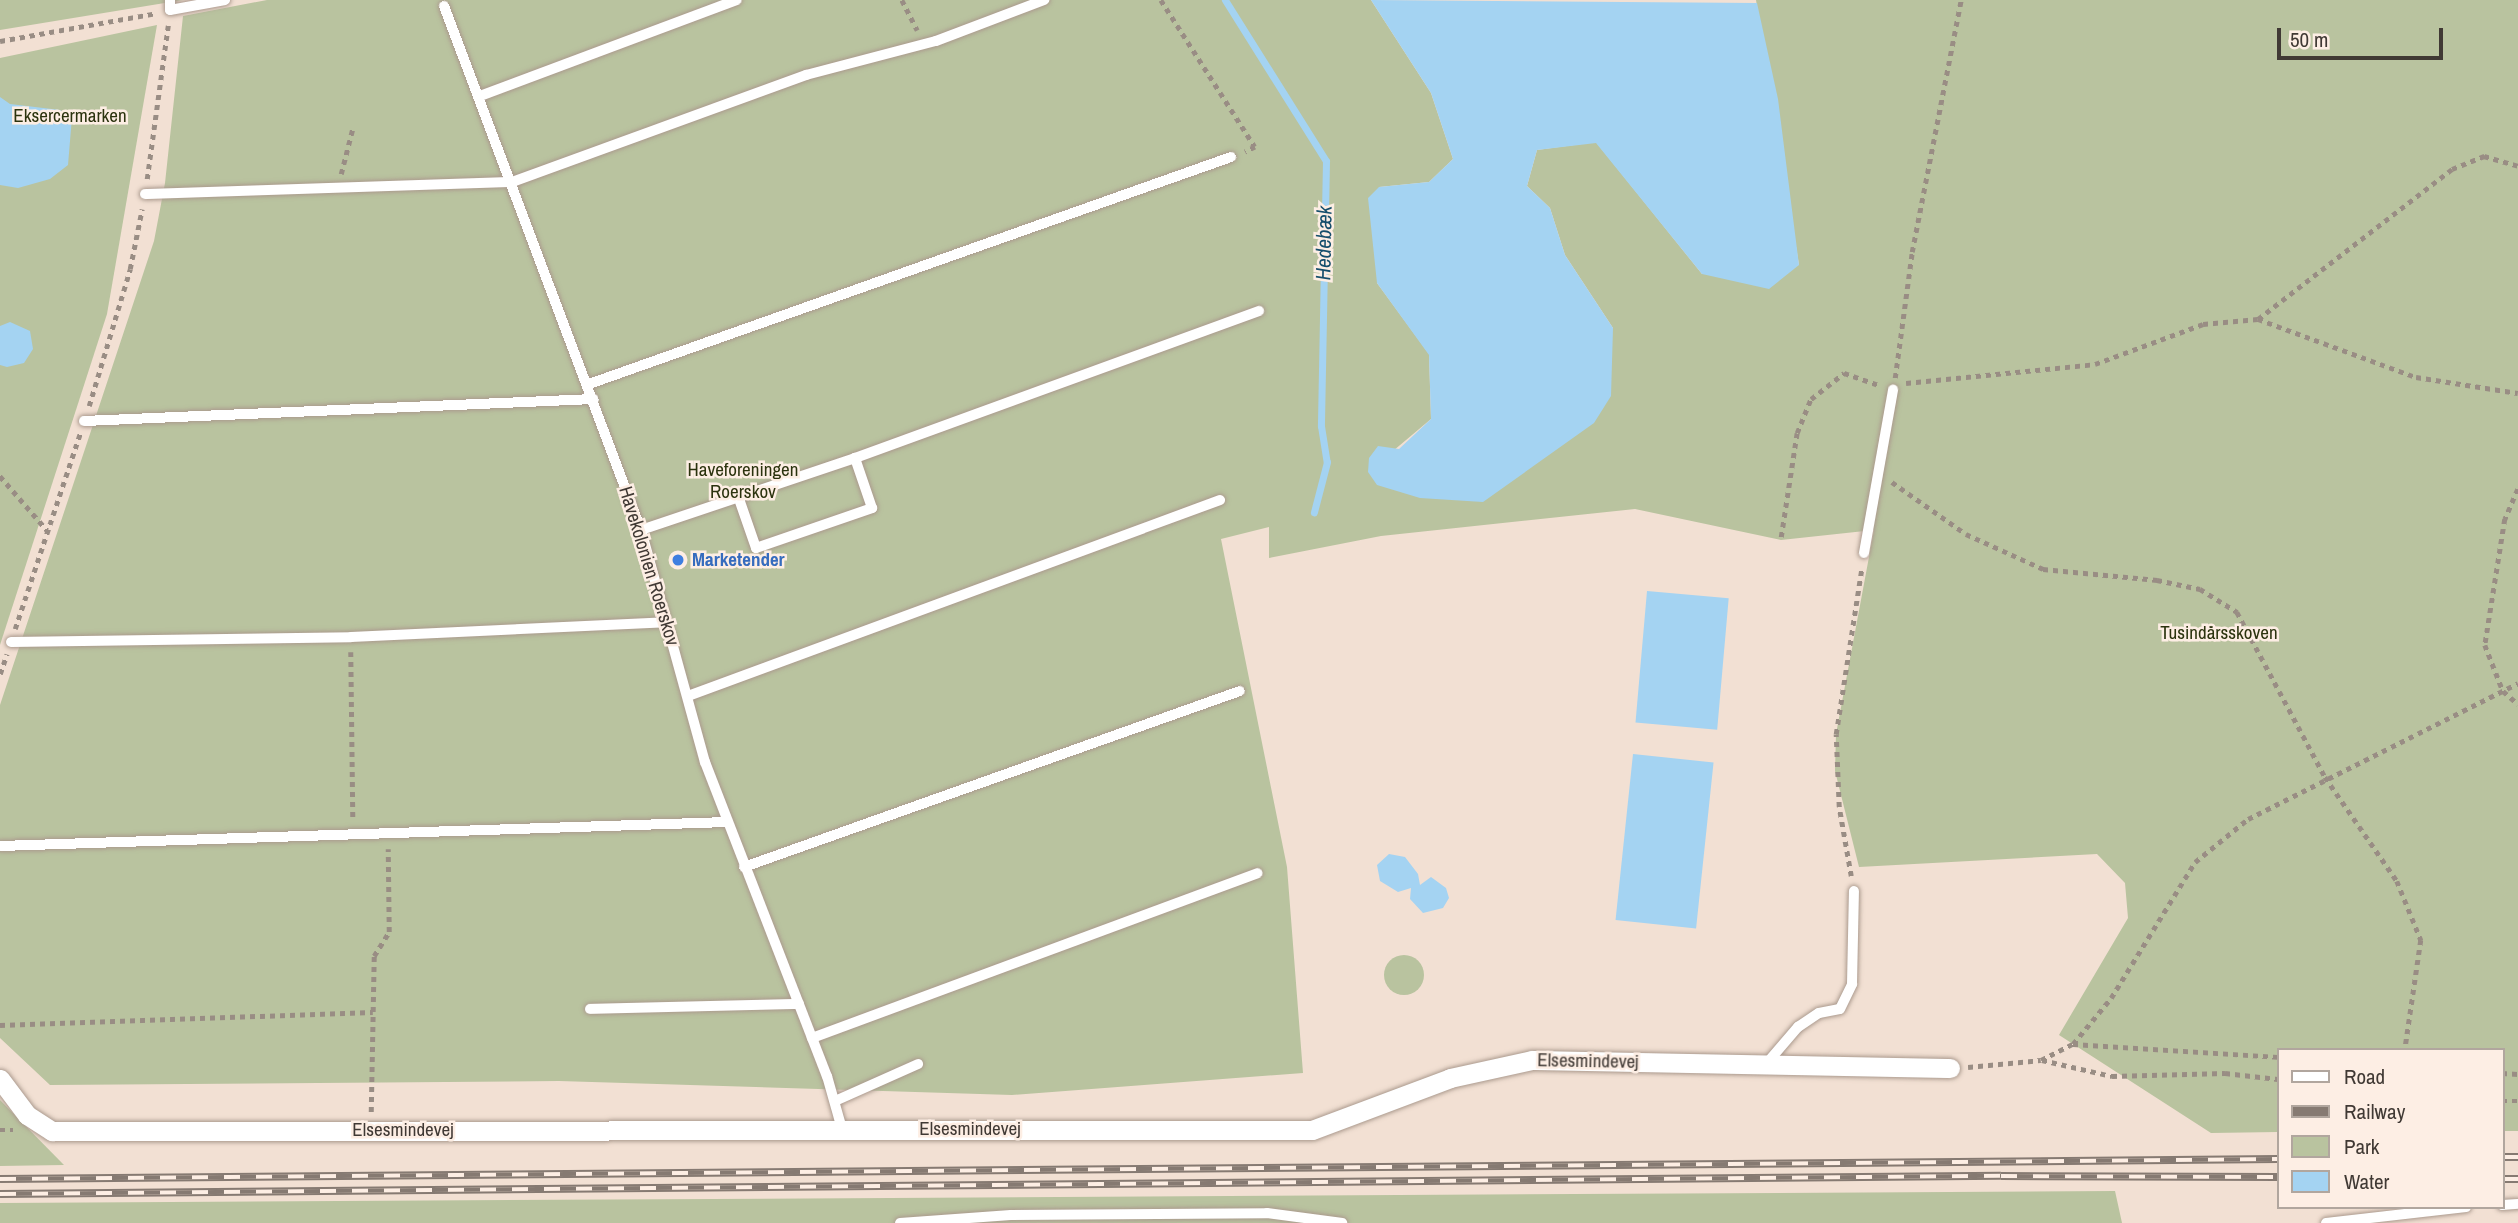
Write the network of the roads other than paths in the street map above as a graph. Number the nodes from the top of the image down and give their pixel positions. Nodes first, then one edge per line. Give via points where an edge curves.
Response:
1 (225, 0) edge
2 (737, 0) edge
3 (1044, 0) edge
4 (170, 5) edge
5 (444, 6) dead end
6 (480, 96) junction
7 (1231, 158) road end
8 (512, 183) junction
9 (145, 194) road end
10 (1259, 311) dead end
11 (589, 384) junction
12 (1893, 390) road end
13 (594, 399) junction
14 (84, 421) road end
15 (855, 458) junction
16 (738, 496) junction
17 (1220, 500) dead end
18 (641, 530) junction
19 (1864, 553) road end
20 (666, 622) junction
21 (11, 642) road end
22 (1240, 691) dead end
23 (688, 696) junction
24 (726, 822) junction
25 (0, 846) edge
26 (744, 867) junction
27 (1257, 873) dead end
28 (1854, 891) road end
29 (799, 1004) junction
30 (590, 1009) dead end
31 (812, 1038) junction
32 (918, 1064) dead end
33 (1767, 1064) junction
34 (1950, 1068) road end
35 (0, 1079) edge
36 (835, 1101) junction
37 (842, 1129) junction
38 (2448, 1209) edge
39 (1084, 1214) junction
40 (1013, 1219) edge
41 (900, 1223) edge
42 (1003, 1223) edge
43 (1093, 1223) edge
44 (1342, 1223) edge
45 (2326, 1223) edge

1 - 4 lane
2 - 6 lane
3 - 8 lane via 921,45 848,61
5 - 6 lane, Havekolonien Roerskov
6 - 8 lane, Havekolonien Roerskov
7 - 11 lane
8 - 9 lane
8 - 11 lane, Havekolonien Roerskov
10 - 15 lane
11 - 13 lane, Havekolonien Roerskov
12 - 19 lane
13 - 14 lane
13 - 18 lane, Havekolonien Roerskov
15 - 16 lane
15 - 16 lane via 872,508 756,548
16 - 18 lane
17 - 23 lane
18 - 20 lane, Havekolonien Roerskov
20 - 21 lane via 351,637
20 - 23 lane, Havekolonien Roerskov
22 - 26 lane
23 - 24 lane, Havekolonien Roerskov
24 - 25 lane
24 - 26 lane, Havekolonien Roerskov
26 - 29 lane, Havekolonien Roerskov
27 - 31 lane
28 - 33 lane via 1852,984 1840,1009 1819,1013 1798,1027
29 - 30 lane
29 - 31 lane, Havekolonien Roerskov
31 - 36 lane, Havekolonien Roerskov
32 - 36 lane
33 - 34 street, Elsesmindevej
33 - 37 street, Elsesmindevej via 1532,1060 1450,1078 1312,1130
35 - 37 street, Elsesmindevej via 27,1115 52,1131
36 - 37 lane, Havekolonien Roerskov
38 - 45 lane
39 - 40 lane
39 - 43 lane
39 - 44 lane via 1267,1213
40 - 41 lane
40 - 42 lane

